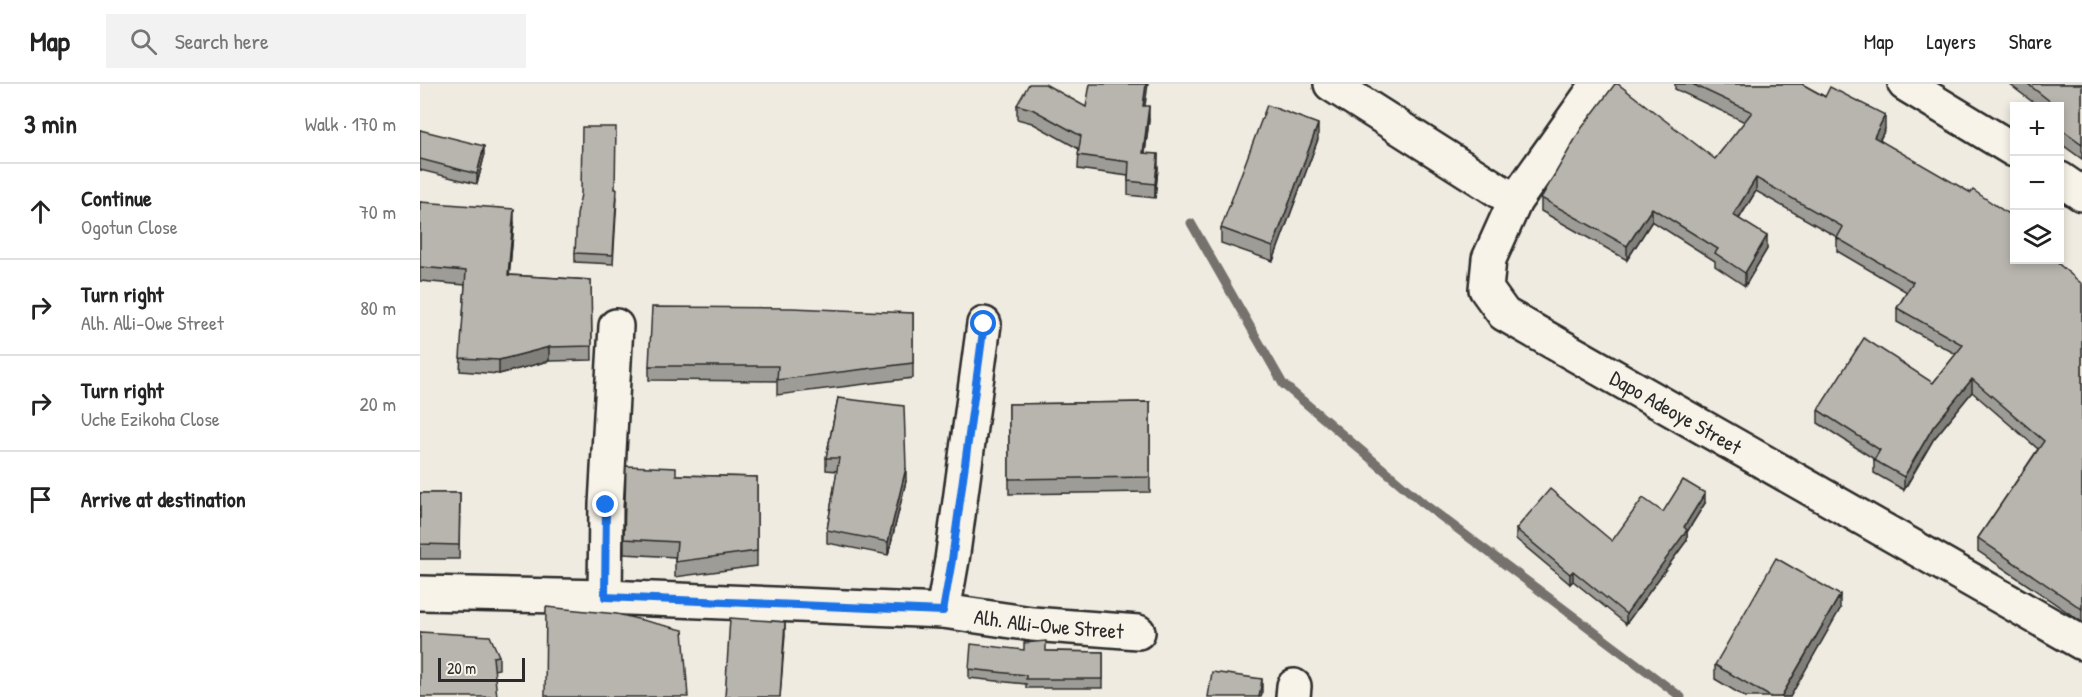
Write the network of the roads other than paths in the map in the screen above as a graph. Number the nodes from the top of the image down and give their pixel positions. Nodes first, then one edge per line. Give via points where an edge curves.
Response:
1 (1331, 84) edge
2 (1598, 84) edge
3 (1905, 84) edge
4 (2010, 148) edge
5 (2064, 182) edge
6 (2082, 194) edge
7 (1515, 201) junction
8 (984, 324) dead end
9 (616, 326) dead end
10 (420, 593) edge
11 (605, 597) junction
12 (943, 611) junction
13 (1138, 632) dead end
14 (2082, 643) edge

1 - 7 street
2 - 7 street, Dapo Adeoye Street
3 - 4 street
5 - 6 street
7 - 14 street, Dapo Adeoye Street via 1489,259 1486,289 1504,314
8 - 12 street
9 - 11 street
10 - 11 street, Alh. Alli-Owe Street
11 - 12 street, Alh. Alli-Owe Street
12 - 13 street, Alh. Alli-Owe Street via 1032,624

